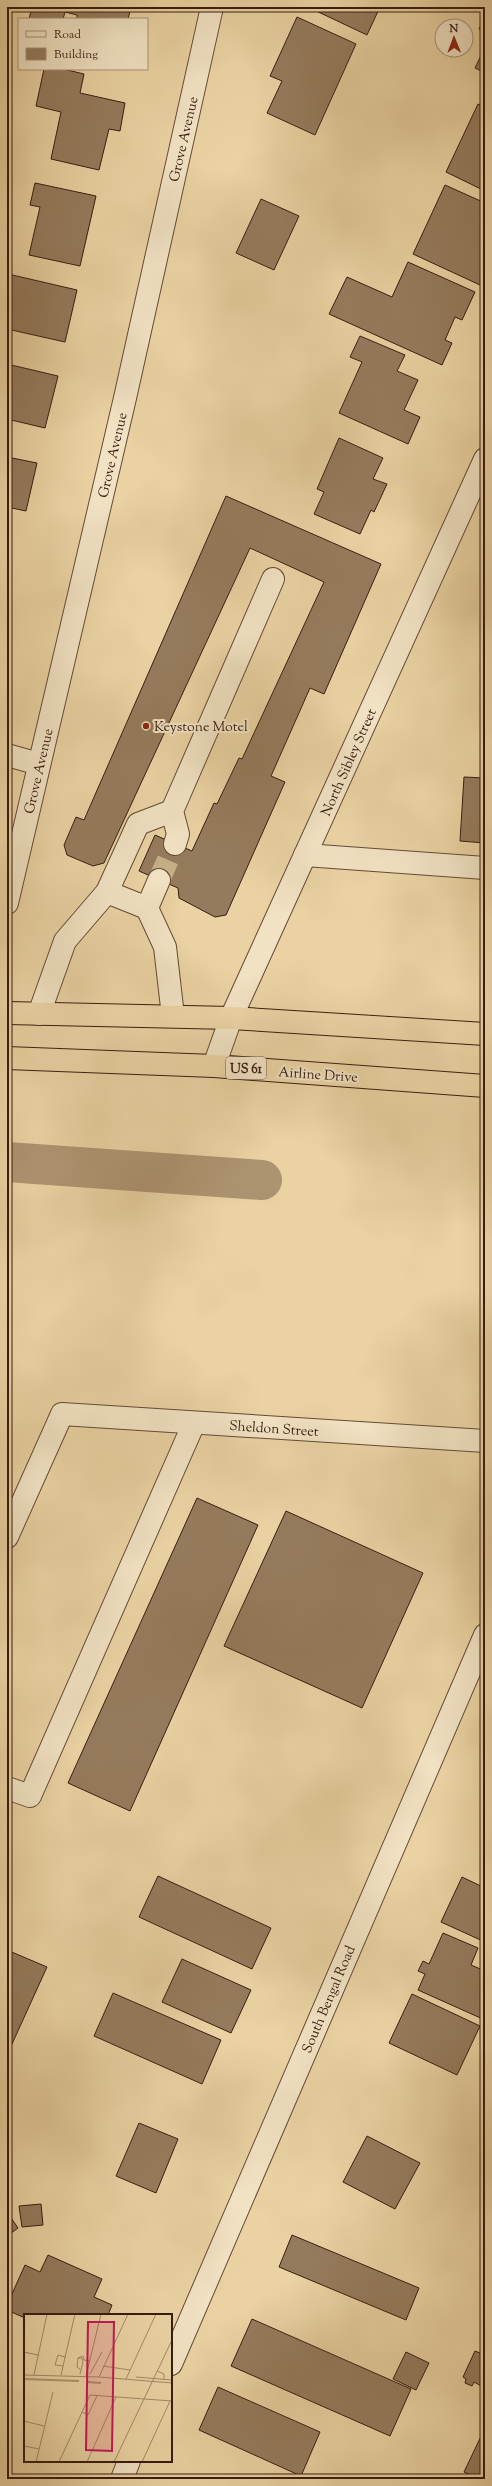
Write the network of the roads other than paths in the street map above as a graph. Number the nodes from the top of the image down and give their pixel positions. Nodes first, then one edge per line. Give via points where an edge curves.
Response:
1 (212, 7) edge
2 (485, 460) edge
3 (273, 579) dead end
4 (7, 755) edge
5 (40, 764) junction
6 (172, 811) junction
7 (175, 844) tunnel mouth
8 (305, 855) junction
9 (485, 868) edge
10 (159, 880) tunnel mouth
11 (107, 892) junction
12 (7, 903) edge
13 (147, 908) junction
14 (7, 1013) edge
15 (39, 1014) junction
16 (173, 1016) junction
17 (231, 1018) junction
18 (485, 1034) edge
19 (7, 1058) edge
20 (214, 1066) junction
21 (485, 1086) edge
22 (194, 1423) junction
23 (485, 1442) edge
24 (7, 1537) edge
25 (485, 1635) edge
26 (7, 1788) edge
27 (172, 2362) edge
28 (129, 2462) edge
29 (122, 2479) edge

1 - 5 street, Grove Avenue
2 - 8 street, North Sibley Street
3 - 6 street
4 - 5 street
5 - 12 street, Grove Avenue
6 - 7 street via 178,834
6 - 11 street via 138,824
8 - 9 street
8 - 17 street, North Sibley Street
10 - 13 street
11 - 13 street
11 - 15 street via 65,941
13 - 16 street via 164,947
14 - 15 highway
15 - 16 highway
16 - 17 highway
17 - 18 highway
17 - 20 street, North Sibley Street
19 - 20 highway, Airline Drive / US 61
20 - 21 highway, Airline Drive / US 61
22 - 23 street, Sheldon Street
22 - 24 street, Sheldon Street via 62,1414
22 - 26 street via 30,1796
25 - 27 street, South Bengal Road
28 - 29 street

